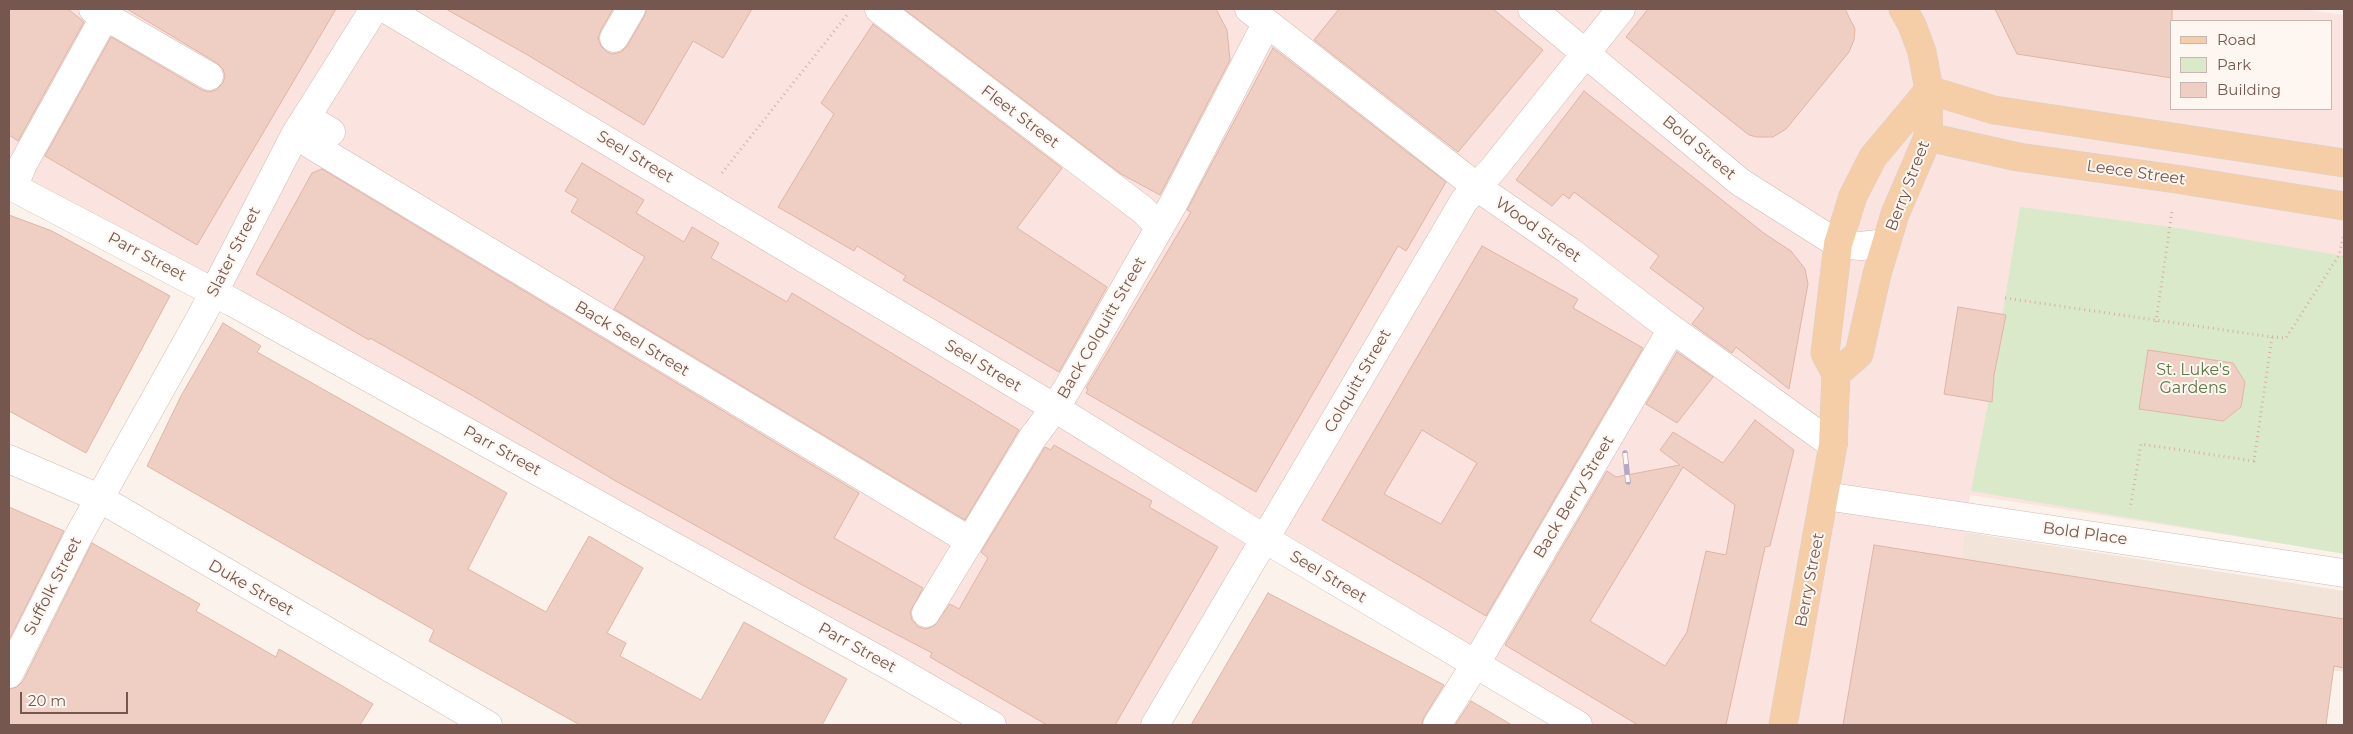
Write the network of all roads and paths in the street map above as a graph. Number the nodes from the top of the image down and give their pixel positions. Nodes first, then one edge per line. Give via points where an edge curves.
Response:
1 (374, 9) edge
2 (386, 9) edge
3 (631, 9) edge
4 (851, 9) edge
5 (879, 9) edge
6 (1532, 9) edge
7 (1621, 9) edge
8 (1903, 9) edge
9 (99, 12) edge
10 (1266, 17) edge
11 (614, 38) dead end
12 (1586, 54) junction
13 (209, 76) dead end
14 (1930, 90) junction
15 (301, 126) junction
16 (331, 132) dead end
17 (1928, 137) junction
18 (2344, 163) edge
19 (720, 175) dead end
20 (11, 185) edge
21 (1477, 187) junction
22 (2344, 206) edge
23 (1160, 227) junction
24 (2171, 227) dead end
25 (2344, 231) edge
26 (1886, 243) junction
27 (1838, 244) junction
28 (213, 292) junction
29 (2005, 298) dead end
30 (2156, 322) junction
31 (1672, 329) junction
32 (2272, 337) junction
33 (1836, 374) junction
34 (1055, 408) junction
35 (1833, 445) junction
36 (9, 459) edge
37 (1825, 496) junction
38 (99, 498) junction
39 (1265, 539) junction
40 (2127, 540) junction
41 (970, 541) junction
42 (2344, 573) edge
43 (926, 613) dead end
44 (1475, 665) junction
45 (9, 674) edge
46 (488, 725) edge
47 (992, 725) edge
48 (1156, 725) edge
49 (1437, 725) edge
50 (1578, 725) edge
51 (1783, 725) edge

1 - 15 street, Slater Street
2 - 34 street, Seel Street
3 - 11 street
4 - 19 path
5 - 23 street, Fleet Street via 1143,210
6 - 12 street, Bold Street
7 - 12 street, Colquitt Street
8 - 14 main road via 1922,52
9 - 13 street
9 - 20 street
10 - 21 street, Wood Street
10 - 23 street, Back Colquitt Street
12 - 21 street, Colquitt Street
12 - 27 street, Bold Street via 1740,182
14 - 17 main road, Berry Street
14 - 18 main road via 1994,110
14 - 27 main road, Berry Street via 1873,157 1853,196
15 - 16 street
15 - 28 street, Slater Street
15 - 41 street, Back Seel Street
17 - 22 main road, Leece Street via 2018,157 2176,178
17 - 26 main road, Berry Street
20 - 28 street, Parr Street
21 - 31 street, Wood Street via 1568,250
21 - 39 street, Colquitt Street via 1464,201
23 - 34 street, Back Colquitt Street
24 - 30 path
25 - 32 path via 2339,255 2286,338
26 - 27 street, Bold Street
26 - 33 main road, Berry Street via 1859,354
27 - 33 main road, Berry Street via 1825,353
28 - 38 street, Slater Street
28 - 47 street, Parr Street
29 - 30 path
30 - 32 path
31 - 35 street, Wood Street
31 - 44 street, Back Berry Street
32 - 40 path via 2254,461 2141,444
33 - 35 main road, Berry Street
34 - 39 street, Seel Street
34 - 41 street, Back Colquitt Street via 1034,436
35 - 37 main road, Berry Street
36 - 38 street, Duke Street
37 - 40 street, Bold Place
37 - 51 main road, Berry Street
38 - 45 street, Suffolk Street
38 - 46 street, Duke Street
39 - 44 street, Seel Street
39 - 48 street, Colquitt Street
40 - 42 street, Bold Place
41 - 43 street, Back Colquitt Street
44 - 49 street, Back Berry Street
44 - 50 street, Seel Street

